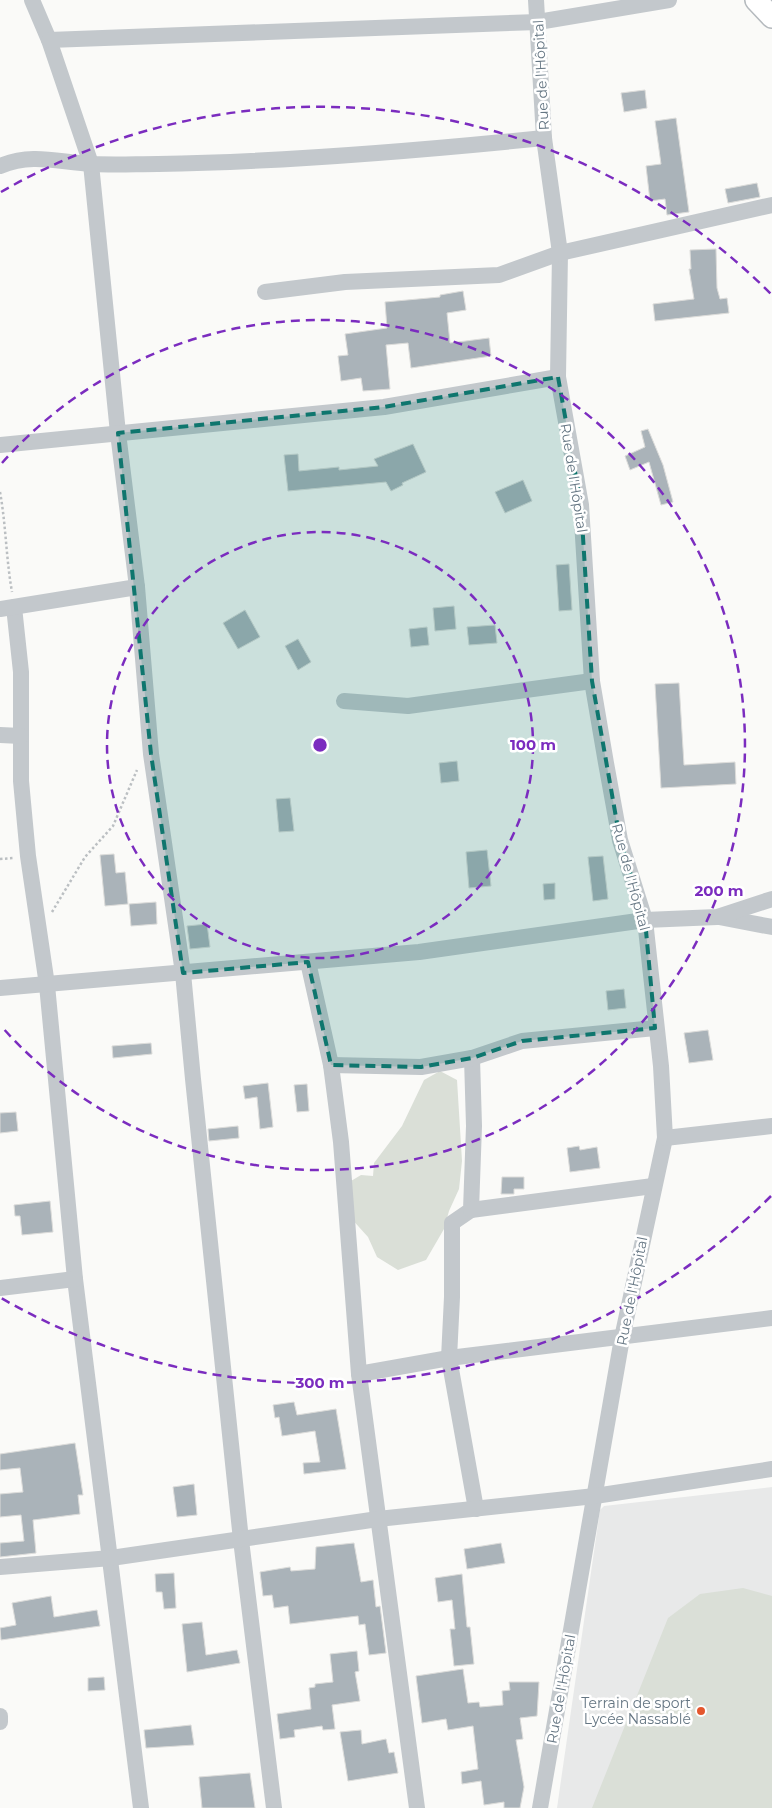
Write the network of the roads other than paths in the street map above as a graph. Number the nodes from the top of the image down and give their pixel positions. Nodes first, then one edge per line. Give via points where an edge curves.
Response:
1 (31, 0) edge
2 (536, 0) edge
3 (669, 0) edge
4 (756, 0) edge
5 (772, 18) edge
6 (538, 22) junction
7 (49, 40) junction
8 (544, 138) junction
9 (91, 164) junction
10 (0, 166) edge
11 (772, 205) edge
12 (560, 253) junction
13 (265, 292) dead end
14 (558, 377) junction
15 (118, 432) junction
16 (0, 445) edge
17 (136, 587) junction
18 (7, 608) edge
19 (592, 681) junction
20 (344, 701) dead end
21 (0, 735) edge
22 (21, 736) junction
23 (772, 899) edge
24 (717, 917) junction
25 (645, 920) junction
26 (772, 927) edge
27 (308, 962) junction
28 (184, 972) junction
29 (47, 985) junction
30 (0, 988) edge
31 (655, 1028) junction
32 (472, 1058) junction
33 (331, 1065) junction
34 (772, 1126) edge
35 (665, 1138) junction
36 (653, 1186) junction
37 (471, 1210) junction
38 (75, 1279) junction
39 (0, 1288) edge
40 (772, 1318) edge
41 (622, 1338) junction
42 (449, 1358) junction
43 (358, 1374) junction
44 (772, 1470) edge
45 (595, 1496) junction
46 (476, 1508) junction
47 (378, 1519) junction
48 (241, 1540) junction
49 (111, 1558) junction
50 (0, 1567) edge
51 (0, 1716) edge
52 (0, 1722) edge
53 (141, 1808) edge
54 (274, 1808) edge
55 (417, 1808) edge
56 (540, 1808) edge

1 - 7 street
2 - 6 street, Rue de l'Hôpital
3 - 6 street
4 - 5 main road
6 - 7 street
6 - 8 street, Rue de l'Hôpital
7 - 9 street
8 - 9 street via 385,153 222,162
8 - 12 street, Rue de l'Hôpital
9 - 10 street via 48,158 25,159
9 - 15 street
11 - 12 street
12 - 13 street via 498,275 345,282
12 - 14 street, Rue de l'Hôpital
14 - 15 street via 384,407
14 - 19 street, Rue de l'Hôpital via 581,505
15 - 16 street
15 - 17 street
17 - 18 street
17 - 28 street via 151,754
18 - 22 street via 21,672
19 - 20 street via 408,706
19 - 25 street, Rue de l'Hôpital via 620,840
21 - 22 street
22 - 29 street via 21,781
23 - 24 street
24 - 25 street
24 - 26 street
25 - 27 street via 419,952
25 - 31 street, Rue de l'Hôpital
27 - 28 street
27 - 33 street
28 - 29 street
28 - 48 street
29 - 30 street
29 - 38 street
31 - 32 street via 522,1041
31 - 35 street, Rue de l'Hôpital via 661,1066
32 - 33 street via 421,1067
32 - 37 street
33 - 43 street via 341,1142
34 - 35 street
35 - 36 street, Rue de l'Hôpital
36 - 37 street
36 - 41 street, Rue de l'Hôpital
37 - 42 street via 452,1223
38 - 39 street
38 - 49 street
40 - 41 street
41 - 42 street
41 - 45 street, Rue de l'Hôpital
42 - 43 street
42 - 46 street
43 - 47 street
44 - 45 street
45 - 46 street
45 - 56 street, Rue de l'Hôpital
46 - 47 street
47 - 48 street
47 - 55 street
48 - 49 street
48 - 54 street
49 - 50 street
49 - 53 street
51 - 52 street

